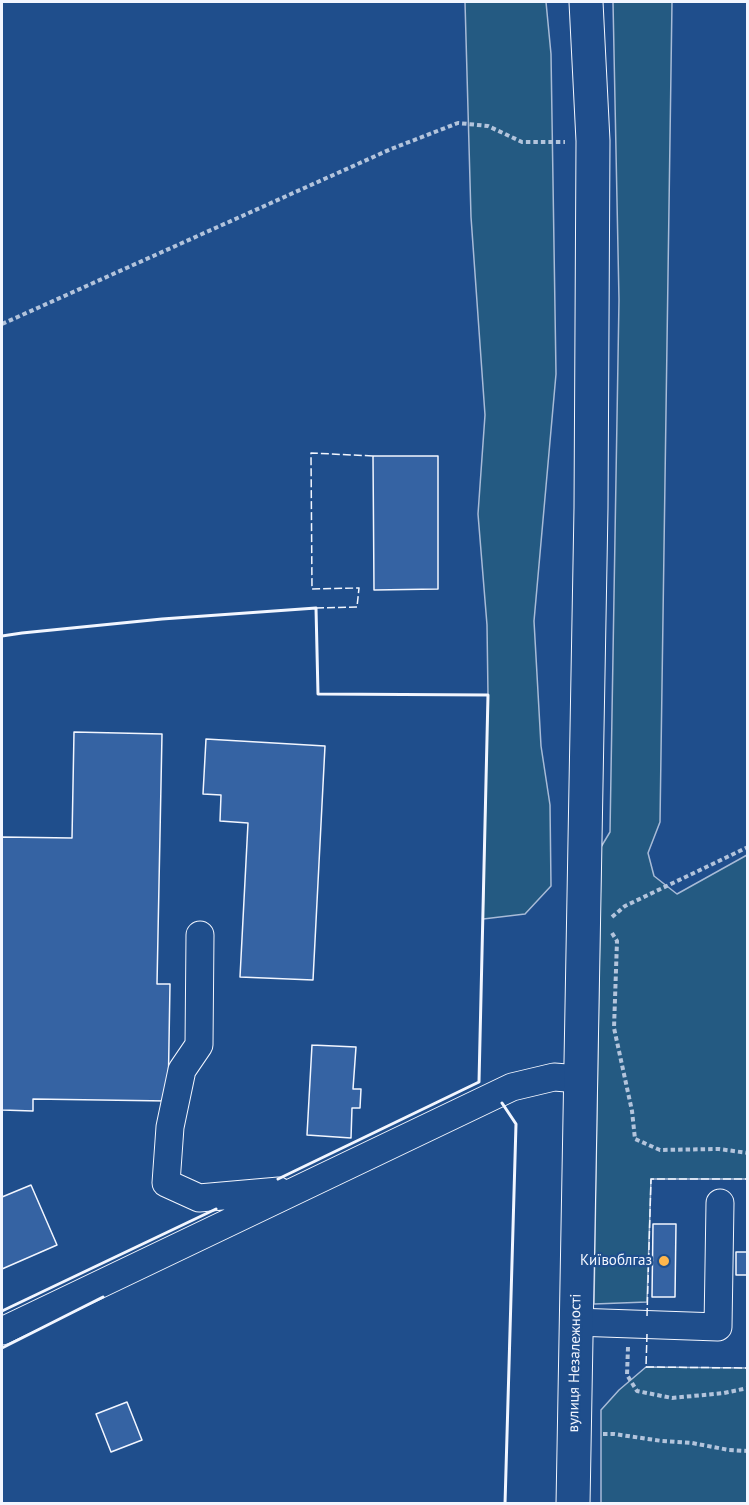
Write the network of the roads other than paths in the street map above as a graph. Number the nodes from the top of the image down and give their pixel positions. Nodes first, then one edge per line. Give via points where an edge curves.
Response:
1 (586, 2) edge
2 (200, 935) dead end
3 (580, 1079) junction
4 (298, 1189) junction
5 (720, 1203) dead end
6 (575, 1322) junction
7 (2, 1331) edge
8 (573, 1503) edge

1 - 3 main road, вулиця Незалежності via 593,141 595,931
2 - 4 street via 199,1045 183,1070 170,1127 166,1183 199,1198
3 - 4 street via 554,1077 512,1087
3 - 6 main road, вулиця Незалежності
4 - 7 street
5 - 6 street via 718,1327
6 - 8 main road, вулиця Незалежності

